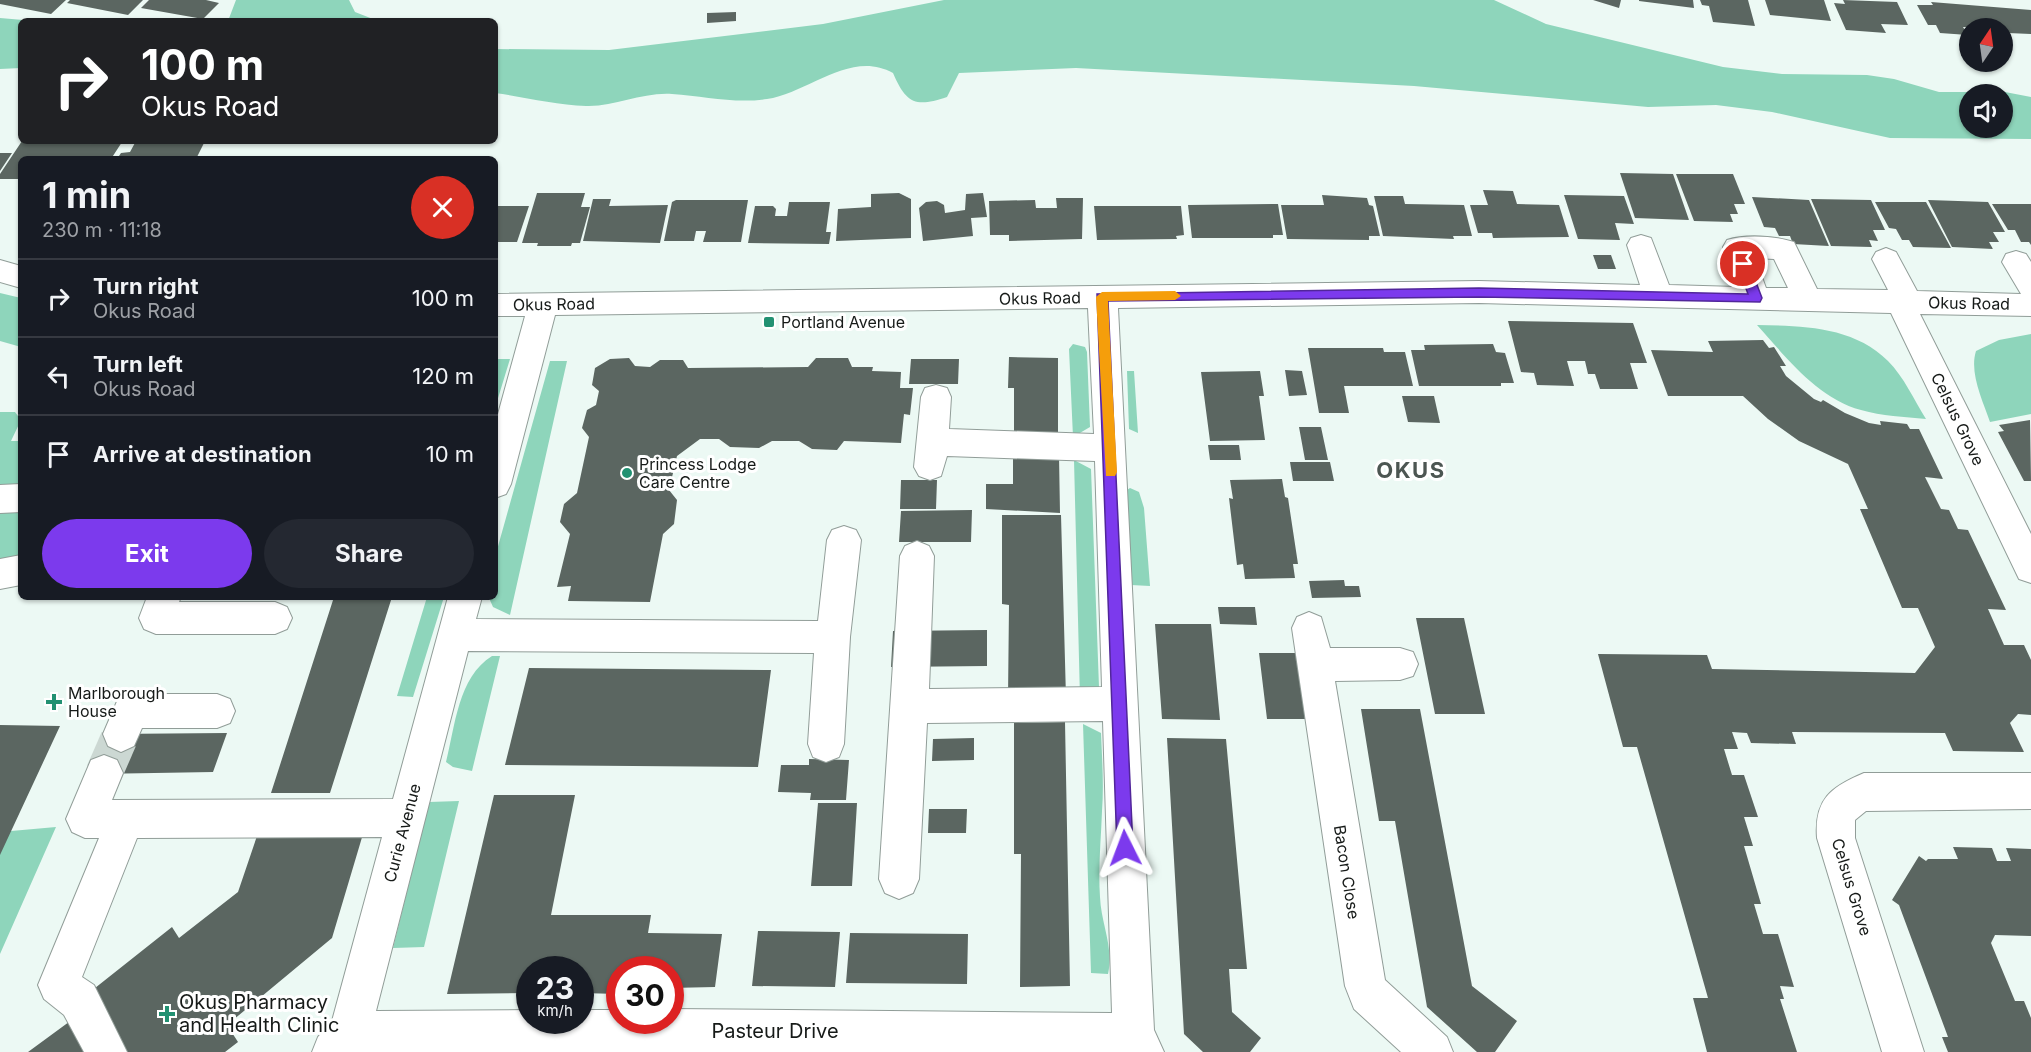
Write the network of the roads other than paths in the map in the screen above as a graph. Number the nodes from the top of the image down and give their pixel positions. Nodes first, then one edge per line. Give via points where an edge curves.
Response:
1 (1641, 245) dead end
2 (1886, 259) dead end
3 (2016, 262) dead end
4 (0, 272) edge
5 (18, 276) edge
6 (2031, 286) edge
7 (1658, 296) junction
8 (1102, 297) junction
9 (1756, 298) junction
10 (1807, 299) junction
11 (1904, 302) junction
12 (543, 304) junction
13 (498, 305) edge
14 (2031, 305) edge
15 (936, 397) dead end
16 (1110, 448) junction
17 (498, 473) edge
18 (0, 498) edge
19 (18, 498) edge
20 (844, 540) dead end
21 (917, 556) dead end
22 (2031, 568) edge
23 (18, 571) edge
24 (0, 574) edge
25 (163, 600) edge
26 (464, 600) edge
27 (275, 618) dead end
28 (455, 635) junction
29 (833, 637) junction
30 (1400, 664) dead end
31 (1119, 704) junction
32 (910, 706) junction
33 (218, 711) dead end
34 (121, 734) tunnel mouth
35 (826, 744) dead end
36 (104, 773) tunnel mouth
37 (2031, 790) edge
38 (406, 818) junction
39 (126, 819) junction
40 (899, 879) dead end
41 (341, 1042) edge
42 (1138, 1043) edge
43 (106, 1052) edge
44 (1432, 1052) edge
45 (1903, 1052) edge

1 - 7 street
2 - 11 street, Okus Road
3 - 6 street, Okus Road
4 - 5 street
7 - 8 street, Okus Road via 1479,292
7 - 9 street, Okus Road
8 - 12 street, Okus Road
8 - 16 street
9 - 10 street, Okus Road
9 - 10 street via 1737,247 1784,249
10 - 11 street, Okus Road
11 - 14 street, Okus Road
11 - 22 street, Celsus Grove
12 - 13 street, Okus Road
12 - 17 street
15 - 16 street via 931,455
16 - 31 street
18 - 19 street
20 - 29 street
21 - 32 street
23 - 24 street
25 - 27 street via 156,618
26 - 28 street, Curie Avenue
28 - 29 street
28 - 38 street, Curie Avenue
29 - 35 street
30 - 44 street, Bacon Close via 1311,647 1365,986
31 - 32 street
31 - 42 street
32 - 40 street
33 - 34 street via 130,711
36 - 39 street via 85,819
37 - 45 street, Celsus Grove via 1864,792 1838,807 1834,822 1836,838
38 - 39 street
38 - 41 street, Curie Avenue
39 - 43 street via 58,985 79,1000
41 - 42 street, Pasteur Drive via 725,1030

